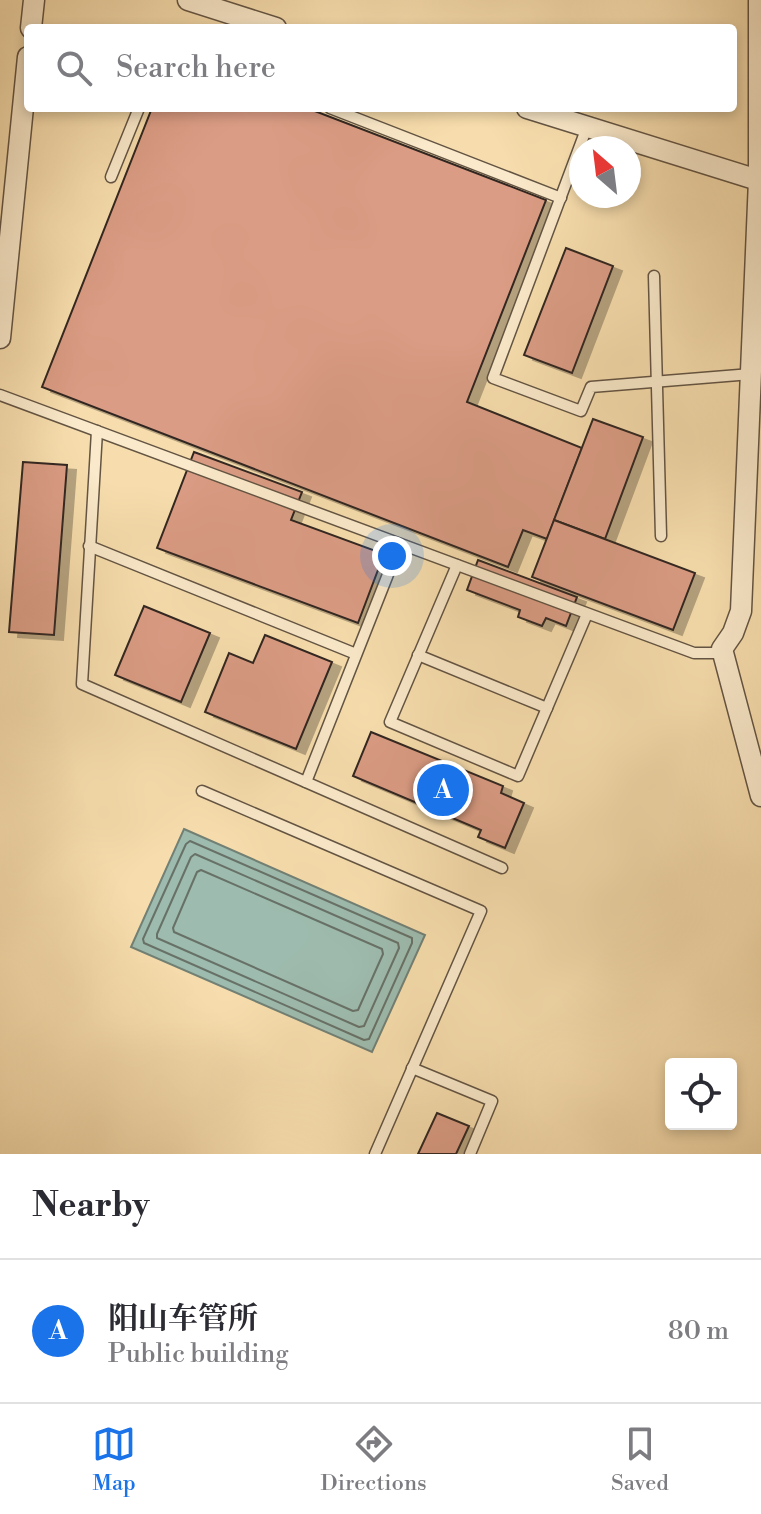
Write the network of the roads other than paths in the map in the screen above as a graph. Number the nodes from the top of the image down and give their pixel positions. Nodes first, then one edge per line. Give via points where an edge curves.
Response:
1 (34, 0) edge
2 (188, 0) edge
3 (759, 0) edge
4 (31, 24) edge
5 (263, 24) edge
6 (24, 97) edge
7 (137, 112) edge
8 (340, 112) edge
9 (540, 112) edge
10 (587, 127) junction
11 (111, 177) dead end
12 (760, 180) edge
13 (561, 198) junction
14 (654, 276) dead end
15 (0, 338) edge
16 (751, 374) junction
17 (656, 382) junction
18 (0, 395) edge
19 (97, 431) junction
20 (661, 536) dead end
21 (400, 544) junction
22 (89, 546) junction
23 (457, 565) junction
24 (587, 614) junction
25 (722, 649) junction
26 (356, 654) junction
27 (418, 655) junction
28 (547, 708) junction
29 (306, 782) junction
30 (202, 791) dead end
31 (761, 796) edge
32 (502, 868) dead end
33 (412, 1068) junction
34 (375, 1154) edge
35 (470, 1154) edge

1 - 4 street
2 - 5 street
3 - 12 street
6 - 15 street
7 - 11 lane
8 - 13 lane
9 - 10 street
10 - 12 street
10 - 13 lane
12 - 16 street
13 - 17 lane via 493,378 581,411 591,387
14 - 17 lane
16 - 17 lane
16 - 25 street via 741,611
17 - 20 lane
18 - 19 lane
19 - 21 lane
19 - 22 lane
21 - 23 lane
21 - 26 lane
22 - 26 lane
22 - 29 lane via 82,684
23 - 24 lane
23 - 27 lane
24 - 25 lane via 694,653
24 - 28 lane
25 - 31 street
26 - 29 lane
27 - 28 lane
27 - 28 lane via 390,722 518,776
29 - 32 lane
30 - 33 lane via 481,911
33 - 34 lane
33 - 35 lane via 492,1101

